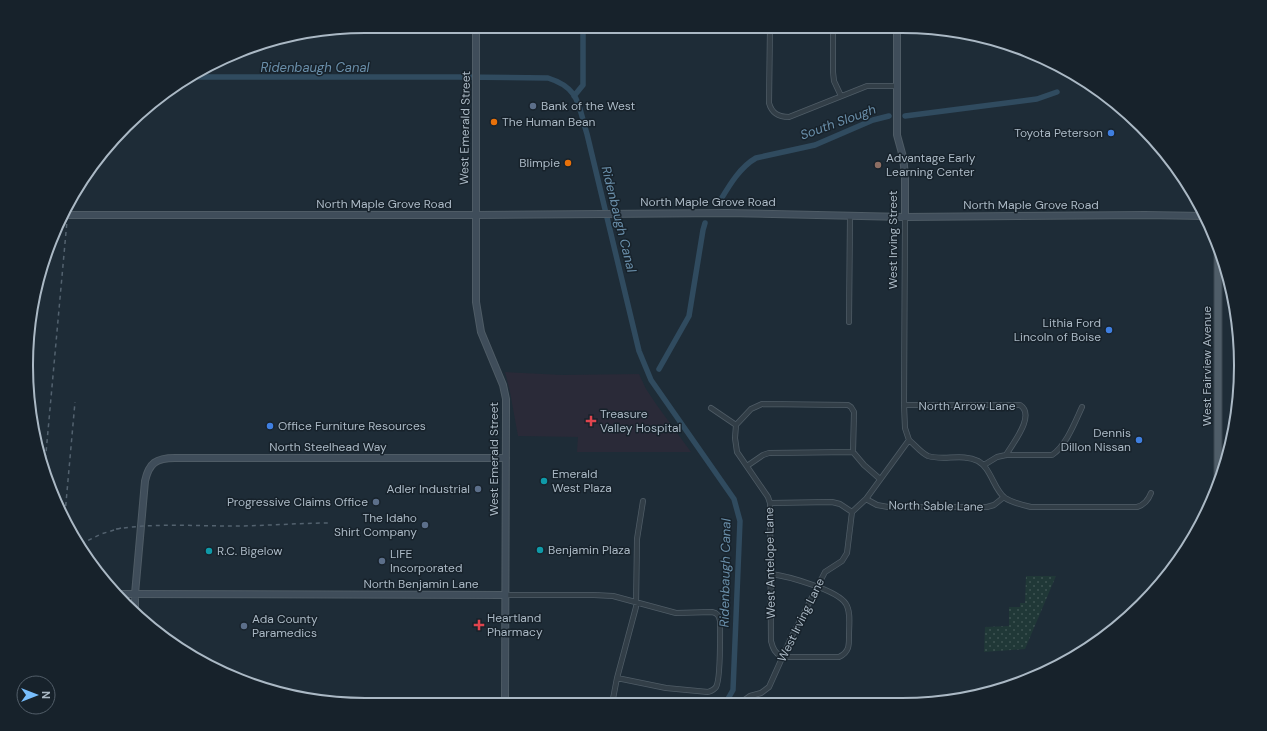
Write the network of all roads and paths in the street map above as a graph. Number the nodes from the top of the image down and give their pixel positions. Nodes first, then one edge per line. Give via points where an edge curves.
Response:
1 (476, 33) edge
2 (770, 33) edge
3 (833, 33) edge
4 (897, 33) edge
5 (897, 86) junction
6 (841, 96) junction
7 (69, 215) edge
8 (475, 215) junction
9 (850, 216) junction
10 (905, 216) junction
11 (1199, 216) edge
12 (1218, 265) edge
13 (849, 322) dead end
14 (904, 405) junction
15 (711, 408) dead end
16 (1082, 408) dead end
17 (736, 425) junction
18 (909, 440) junction
19 (854, 452) junction
20 (1006, 455) junction
21 (506, 458) junction
22 (984, 465) junction
23 (747, 466) junction
24 (1218, 466) edge
25 (880, 479) junction
26 (1151, 494) dead end
27 (1004, 497) junction
28 (866, 499) junction
29 (642, 501) dead end
30 (770, 503) junction
31 (852, 512) junction
32 (771, 574) junction
33 (817, 586) junction
34 (124, 594) edge
35 (135, 594) junction
36 (505, 595) junction
37 (636, 602) junction
38 (135, 605) edge
39 (782, 658) junction
40 (616, 678) junction
41 (505, 698) edge
42 (613, 698) edge
43 (747, 698) edge

1 - 8 main road, West Emerald Street
2 - 6 street via 770,103 775,114 781,117 789,116
3 - 6 street via 834,81
4 - 5 main road, West Irving Street
5 - 6 street via 867,86
5 - 10 main road, West Irving Street via 897,135 905,175
7 - 8 main road, North Maple Grove Road
8 - 9 main road, North Maple Grove Road via 713,213
8 - 21 main road, West Emerald Street via 476,302 481,332 500,376 506,399
9 - 10 main road, North Maple Grove Road
9 - 13 street
10 - 11 main road, North Maple Grove Road
10 - 14 street, West Irving Street
12 - 24 main road, West Fairview Avenue
14 - 18 street via 905,428
14 - 20 street, North Arrow Lane via 1020,405 1024,407 1026,420
15 - 17 street
16 - 20 street via 1063,444 1052,455
17 - 19 street via 752,409 762,404 848,405 854,412
17 - 23 street, West Antelope Lane via 734,438 737,452
18 - 22 street via 928,456 968,458
18 - 25 street
19 - 23 street via 769,453
19 - 25 street
20 - 22 street
21 - 35 main road, North Steelhead Way via 159,460 151,465 145,481
21 - 36 main road, West Emerald Street
22 - 27 street
23 - 30 street, West Antelope Lane
25 - 28 street
26 - 27 street via 1143,505 1137,507 1031,507
27 - 28 street, North Sable Lane via 987,507 888,507
28 - 31 street
29 - 37 street via 638,533
30 - 31 street via 832,502
30 - 32 street, West Antelope Lane
31 - 33 street, West Irving Lane via 847,553 842,561 825,572
32 - 33 street
32 - 39 street, West Antelope Lane via 771,641 777,654
33 - 39 street, West Irving Lane
33 - 39 street via 841,598 847,604 847,651 839,657
34 - 35 main road, North Benjamin Lane
35 - 36 main road, North Benjamin Lane
35 - 38 main road
36 - 37 street, North Benjamin Lane via 613,596
36 - 41 main road, West Emerald Street
37 - 40 street
37 - 40 street, North Benjamin Lane via 676,613 716,612 720,621 717,686 708,692 666,688
39 - 43 street, West Irving Lane via 769,687
40 - 42 street

